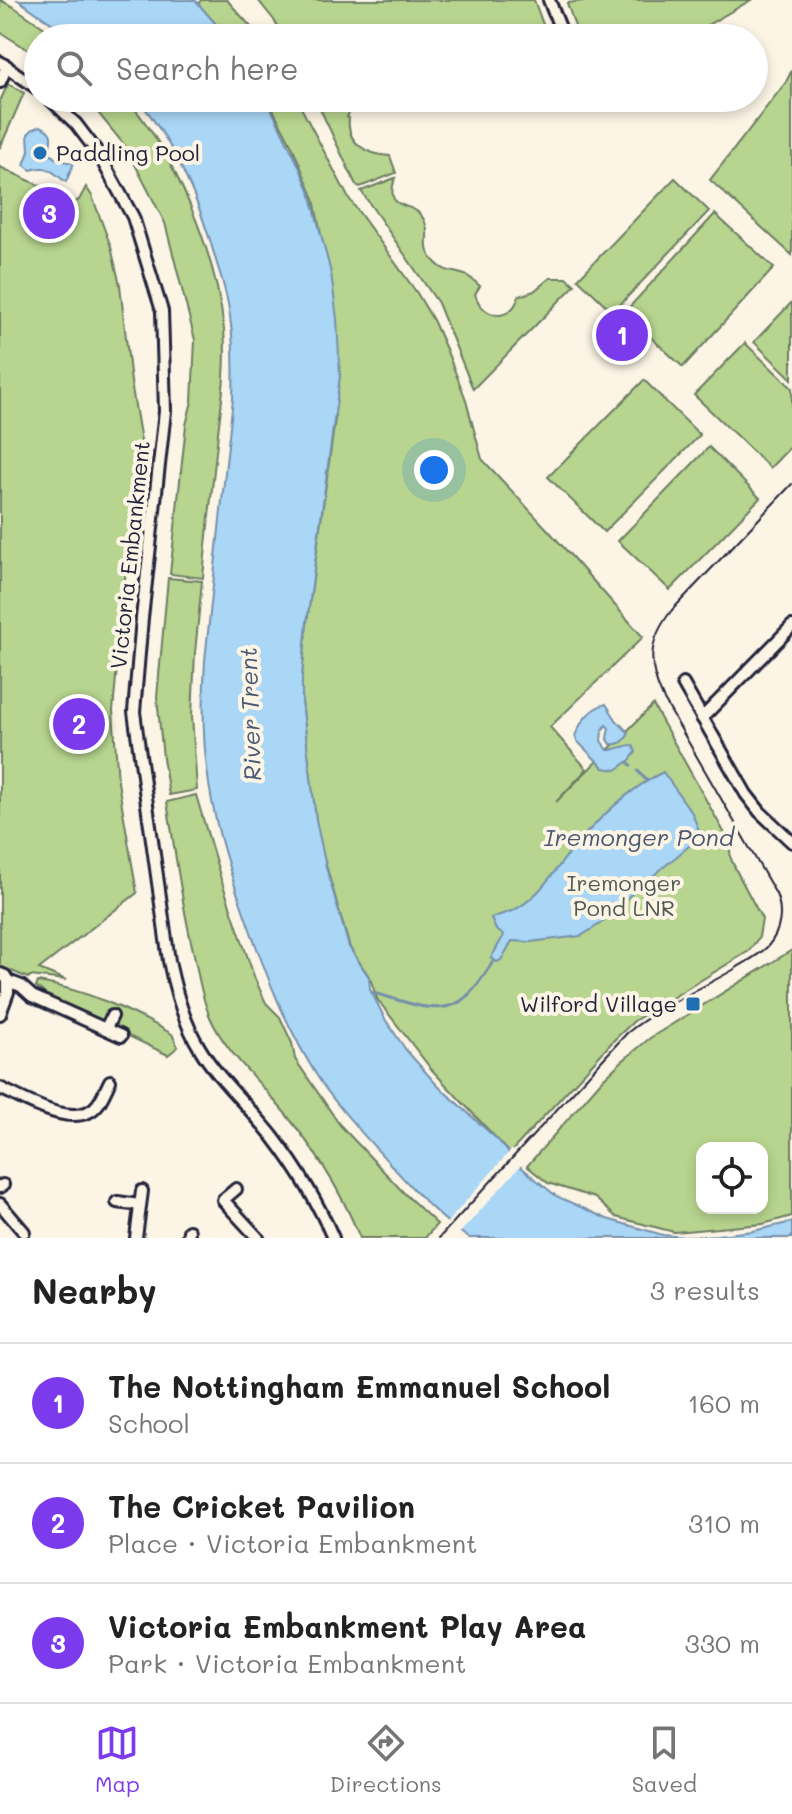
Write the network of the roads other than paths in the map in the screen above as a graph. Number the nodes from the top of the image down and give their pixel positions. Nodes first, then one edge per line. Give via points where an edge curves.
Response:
1 (549, 0) edge
2 (558, 24) edge
3 (4, 64) edge
4 (24, 79) edge
5 (0, 82) edge
6 (64, 112) edge
7 (792, 626) edge
8 (683, 684) dead end
9 (702, 718) junction
10 (792, 842) edge
11 (4, 977) edge
12 (0, 1014) edge
13 (112, 1016) dead end
14 (106, 1028) junction
15 (121, 1036) dead end
16 (110, 1081) dead end
17 (0, 1088) edge
18 (236, 1189) dead end
19 (214, 1190) dead end
20 (142, 1191) dead end
21 (223, 1200) junction
22 (117, 1202) dead end
23 (0, 1204) edge
24 (140, 1205) junction
25 (24, 1232) dead end
26 (136, 1238) edge
27 (258, 1238) edge
28 (333, 1238) edge

1 - 2 street
3 - 4 street
3 - 5 street
6 - 28 street, Victoria Embankment via 98,153 133,217 162,311 165,411 134,712 178,1000 199,1047 274,1138
7 - 9 street
8 - 9 street
9 - 10 street via 746,794
11 - 12 street via 8,992
11 - 14 street via 32,996
13 - 14 street
14 - 15 street
16 - 17 street via 97,1105 74,1116 60,1115
18 - 21 street
19 - 21 street
20 - 24 street
21 - 27 street
22 - 24 street
23 - 25 street
24 - 26 street

